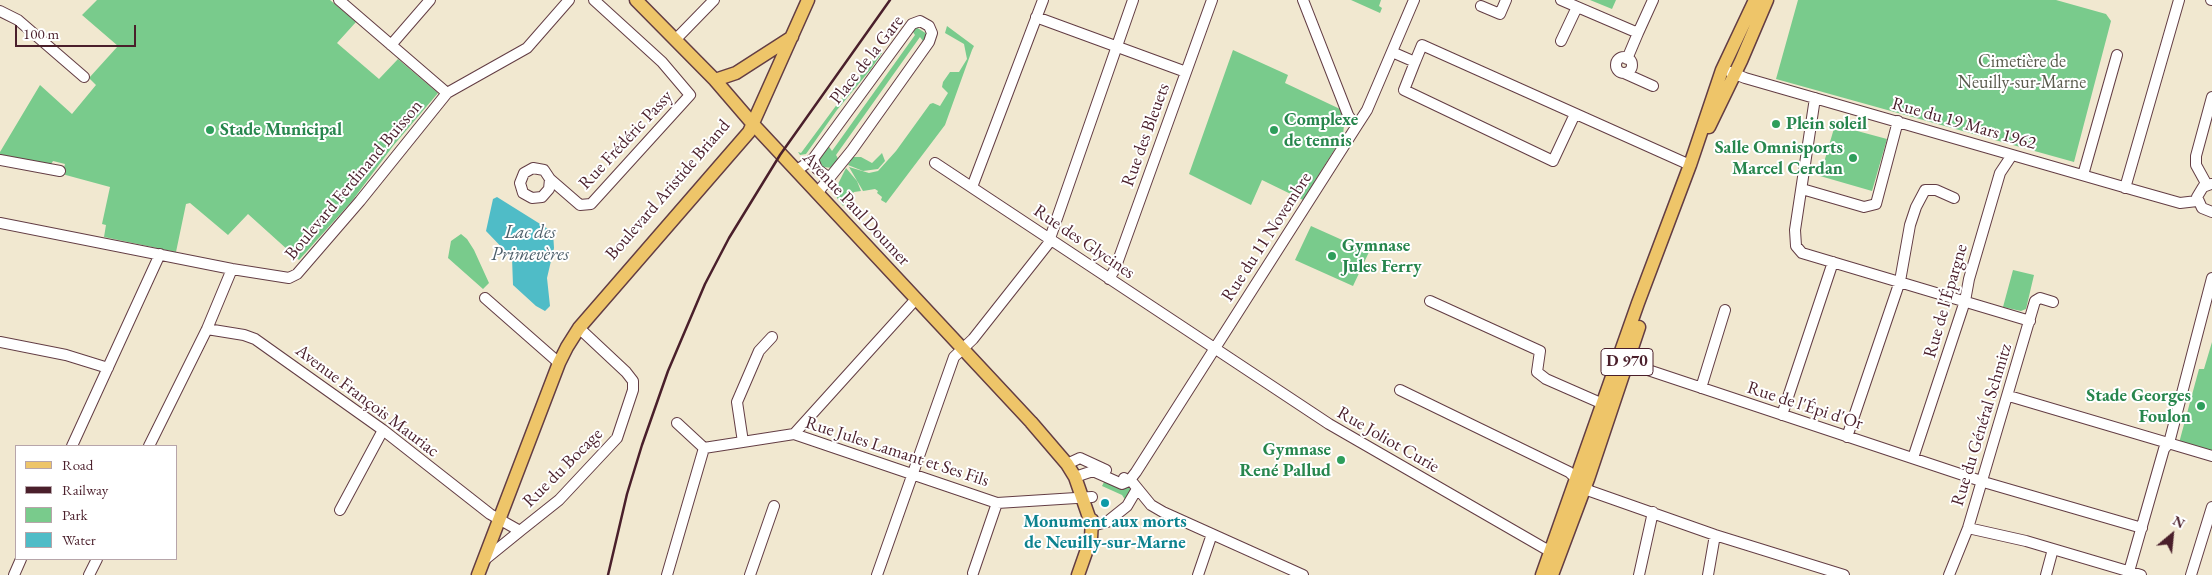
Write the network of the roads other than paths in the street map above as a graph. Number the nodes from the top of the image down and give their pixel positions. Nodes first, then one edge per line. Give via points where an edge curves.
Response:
1 (339, 0) edge
2 (430, 0) edge
3 (569, 0) edge
4 (594, 0) edge
5 (636, 0) edge
6 (714, 0) edge
7 (808, 0) edge
8 (1043, 0) edge
9 (1132, 0) edge
10 (1212, 0) edge
11 (1303, 0) edge
12 (1414, 0) edge
13 (1506, 0) edge
14 (1561, 0) edge
15 (1653, 0) edge
16 (1755, 0) edge
17 (1767, 0) edge
18 (2178, 0) edge
19 (1481, 6) dead end
20 (1577, 7) junction
21 (0, 11) edge
22 (1036, 17) junction
23 (1638, 33) junction
24 (792, 37) junction
25 (676, 39) junction
26 (1561, 41) dead end
27 (391, 45) junction
28 (1116, 47) junction
29 (1392, 52) junction
30 (2117, 55) dead end
31 (1415, 62) junction
32 (1722, 70) junction
33 (1186, 72) junction
34 (736, 73) junction
35 (1735, 74) junction
36 (84, 78) dead end
37 (714, 80) junction
38 (1653, 86) dead end
39 (447, 93) junction
40 (729, 96) junction
41 (2212, 97) edge
42 (1815, 98) junction
43 (1575, 114) junction
44 (1898, 121) junction
45 (752, 124) junction
46 (1356, 127) junction
47 (2012, 155) junction
48 (0, 160) edge
49 (813, 160) junction
50 (935, 163) dead end
51 (1690, 165) junction
52 (797, 170) junction
53 (60, 171) dead end
54 (2083, 175) junction
55 (828, 177) junction
56 (550, 179) dead end
57 (2209, 184) edge
58 (972, 187) junction
59 (2125, 188) junction
60 (1802, 189) junction
61 (818, 192) junction
62 (1954, 198) dead end
63 (2198, 201) junction
64 (2212, 212) edge
65 (0, 223) edge
66 (1049, 238) junction
67 (160, 254) junction
68 (1833, 262) junction
69 (232, 269) junction
70 (2212, 278) edge
71 (1109, 279) junction
72 (1900, 282) junction
73 (485, 298) dead end
74 (916, 299) junction
75 (1430, 301) dead end
76 (1965, 301) junction
77 (2053, 302) dead end
78 (1725, 310) dead end
79 (2030, 320) junction
80 (206, 328) junction
81 (579, 328) junction
82 (772, 337) dead end
83 (0, 342) edge
84 (963, 349) junction
85 (1214, 349) junction
86 (556, 361) junction
87 (1622, 362) junction
88 (108, 368) junction
89 (1701, 388) junction
90 (1400, 390) dead end
91 (2009, 396) junction
92 (1603, 404) junction
93 (1782, 415) junction
94 (677, 424) dead end
95 (383, 430) junction
96 (794, 434) junction
97 (1847, 437) junction
98 (743, 442) junction
99 (2169, 443) junction
100 (72, 445) edge
101 (149, 445) edge
102 (704, 448) junction
103 (2212, 456) edge
104 (1913, 458) junction
105 (1069, 462) junction
106 (913, 475) junction
107 (1078, 476) junction
108 (1982, 480) junction
109 (1129, 481) junction
110 (1580, 482) junction
111 (1137, 489) junction
112 (1088, 497) junction
113 (997, 503) junction
114 (774, 506) dead end
115 (2212, 507) edge
116 (340, 510) dead end
117 (1653, 512) junction
118 (498, 519) junction
119 (1092, 526) junction
120 (1968, 528) junction
121 (2142, 528) junction
122 (520, 531) junction
123 (1212, 534) junction
124 (1715, 535) junction
125 (2053, 549) junction
126 (1556, 552) junction
127 (21, 560) edge
128 (96, 560) edge
129 (483, 562) junction
130 (974, 573) dead end
131 (2129, 573) edge
132 (14, 575) edge
133 (89, 575) edge
134 (478, 575) edge
135 (667, 575) edge
136 (750, 575) edge
137 (877, 575) edge
138 (1078, 575) edge
139 (1198, 575) edge
140 (1303, 575) edge
141 (1542, 575) edge
142 (1552, 575) edge
143 (1639, 575) edge
144 (1708, 575) edge
145 (1844, 575) edge
146 (1950, 575) edge
147 (2046, 575) edge
148 (2142, 575) edge
149 (2191, 575) edge

1 - 27 street
2 - 27 street
3 - 39 street, Boulevard Ferdinand Buisson via 527,48
4 - 56 street, Rue Frédéric Passy via 662,62 690,95 591,204 580,205
5 - 25 main road, Avenue Paul Doumer
6 - 25 street
7 - 24 main road
8 - 22 street
9 - 28 street
10 - 33 street, Rue des Bleuets
11 - 46 street via 1348,115
12 - 29 street, Rue du 11 Novembre
13 - 19 street via 1500,14
14 - 20 street
15 - 23 street
16 - 32 main road, D 970
17 - 35 main road, D 970
18 - 59 street
20 - 23 street
20 - 26 street
21 - 36 street via 18,20
22 - 28 street
22 - 58 street
23 - 38 street via 1627,59 1618,59 1615,64 1618,71
24 - 34 main road
24 - 45 main road
25 - 37 main road, Avenue Paul Doumer
27 - 39 street
28 - 33 street
28 - 66 street
29 - 31 street
29 - 46 street, Rue du 11 Novembre
30 - 54 street
31 - 43 street via 1422,45
31 - 43 street via 1404,90 1553,161
32 - 35 street, Rue du 19 Mars 1962
32 - 51 main road, D 970
33 - 71 street, Rue des Bleuets
34 - 37 main road
34 - 40 main road
35 - 42 street, Rue du 19 Mars 1962
35 - 51 main road, D 970
37 - 40 main road, Avenue Paul Doumer
39 - 69 street, Boulevard Ferdinand Buisson via 360,201 294,276 284,279
40 - 45 main road, Avenue Paul Doumer
41 - 57 street via 2196,156 2196,165
42 - 44 street, Rue du 19 Mars 1962
42 - 60 street
43 - 51 street
44 - 47 street, Rue du 19 Mars 1962
44 - 60 street via 1876,204 1864,207
45 - 52 main road, Avenue Paul Doumer
45 - 81 main road, Boulevard Aristide Briand via 742,141
45 - 86 main road, Boulevard Aristide Briand via 576,322 561,343
46 - 85 street, Rue du 11 Novembre
47 - 54 street, Rue du 19 Mars 1962
47 - 76 street, Rue de l'Épargne via 2000,173
48 - 53 street
49 - 52 street, Place de la Gare
49 - 55 street via 817,169
49 - 55 street, Place de la Gare via 912,24 920,21 929,26 932,33 929,42 852,150
50 - 58 street, Rue des Glycines
51 - 87 main road, D 970 via 1653,260
52 - 61 main road, Avenue Paul Doumer
54 - 59 street, Rue du 19 Mars 1962
55 - 61 street, Place de la Gare
57 - 63 street via 2198,193
58 - 66 street, Rue des Glycines
59 - 63 street, Rue du 19 Mars 1962 via 2180,203
60 - 68 street via 1795,230 1796,246 1802,253
61 - 74 main road, Avenue Paul Doumer
62 - 72 street via 1936,190 1926,190 1910,225
63 - 64 street via 2202,208
65 - 67 street, Boulevard Ferdinand Buisson
66 - 71 street, Rue des Glycines
66 - 84 street via 1044,249
67 - 69 street, Boulevard Ferdinand Buisson
67 - 88 street
68 - 72 street
68 - 93 street
69 - 80 street
70 - 99 street
71 - 85 street, Rue des Glycines
72 - 76 street
72 - 97 street
73 - 86 street
74 - 84 main road, Avenue Paul Doumer
74 - 96 street
75 - 92 street via 1540,351 1537,372
76 - 79 street
76 - 104 street, Rue de l'Épargne
77 - 79 street, Rue du Général Schmitz via 2040,298 2036,301
78 - 89 street
79 - 91 street, Rue du Général Schmitz
80 - 95 street, Avenue François Mauriac via 256,340
80 - 101 street
81 - 86 main road, Boulevard Aristide Briand
81 - 122 street, Rue du Bocage via 634,381 633,390 617,438 558,500
82 - 98 street via 759,351 737,402
83 - 88 street via 66,355
84 - 105 main road, Avenue Paul Doumer
84 - 106 street via 954,357
85 - 109 street, Rue du 11 Novembre
85 - 126 street, Rue Joliot Curie via 1329,424
86 - 118 main road, Boulevard Aristide Briand via 501,500
87 - 89 street, Rue de l'Épi d'Or
87 - 92 main road, D 970
87 - 110 main road, D 970
88 - 100 street
89 - 93 street, Rue de l'Épi d'Or
90 - 110 street via 1569,472
91 - 99 street
91 - 108 street, Rue du Général Schmitz
92 - 110 main road, D 970
93 - 97 street, Rue de l'Épi d'Or
94 - 102 street
95 - 116 street
95 - 118 street, Avenue François Mauriac
96 - 98 street, Rue Jules Lamant et Ses Fils
96 - 106 street, Rue Jules Lamant et Ses Fils
97 - 104 street, Rue de l'Épi d'Or
98 - 102 street, Rue Jules Lamant et Ses Fils
99 - 103 street
99 - 121 street via 2164,449
102 - 135 street
104 - 108 street, Rue de l'Épi d'Or
105 - 107 main road, Avenue Paul Doumer
105 - 109 street via 1080,458
106 - 113 street, Rue Jules Lamant et Ses Fils
106 - 137 street
107 - 109 street via 1095,472 1122,484
107 - 112 main road, Avenue Paul Doumer
108 - 120 street, Rue du Général Schmitz
108 - 121 street, Rue de l'Épi d'Or
109 - 111 street
110 - 117 street via 1590,491
110 - 126 main road, D 970
111 - 119 street via 1127,506 1107,522
111 - 123 street via 1150,505
112 - 113 street, Rue Jules Lamant et Ses Fils
112 - 119 main road, Avenue Paul Doumer
113 - 130 street
114 - 136 street
115 - 149 street
117 - 124 street
117 - 143 street
118 - 122 street, Rue du Bocage
118 - 129 main road, Boulevard Aristide Briand
119 - 138 main road, Avenue Paul Doumer via 1092,538
120 - 125 street
120 - 146 street, Rue du Général Schmitz
121 - 131 street
122 - 129 street, Rue du Bocage
123 - 139 street
123 - 140 street
124 - 144 street
124 - 145 street
125 - 131 street
125 - 147 street
126 - 141 main road, D 970
126 - 142 main road, D 970
127 - 132 street
128 - 133 street
129 - 134 main road, Boulevard Aristide Briand
131 - 148 street

